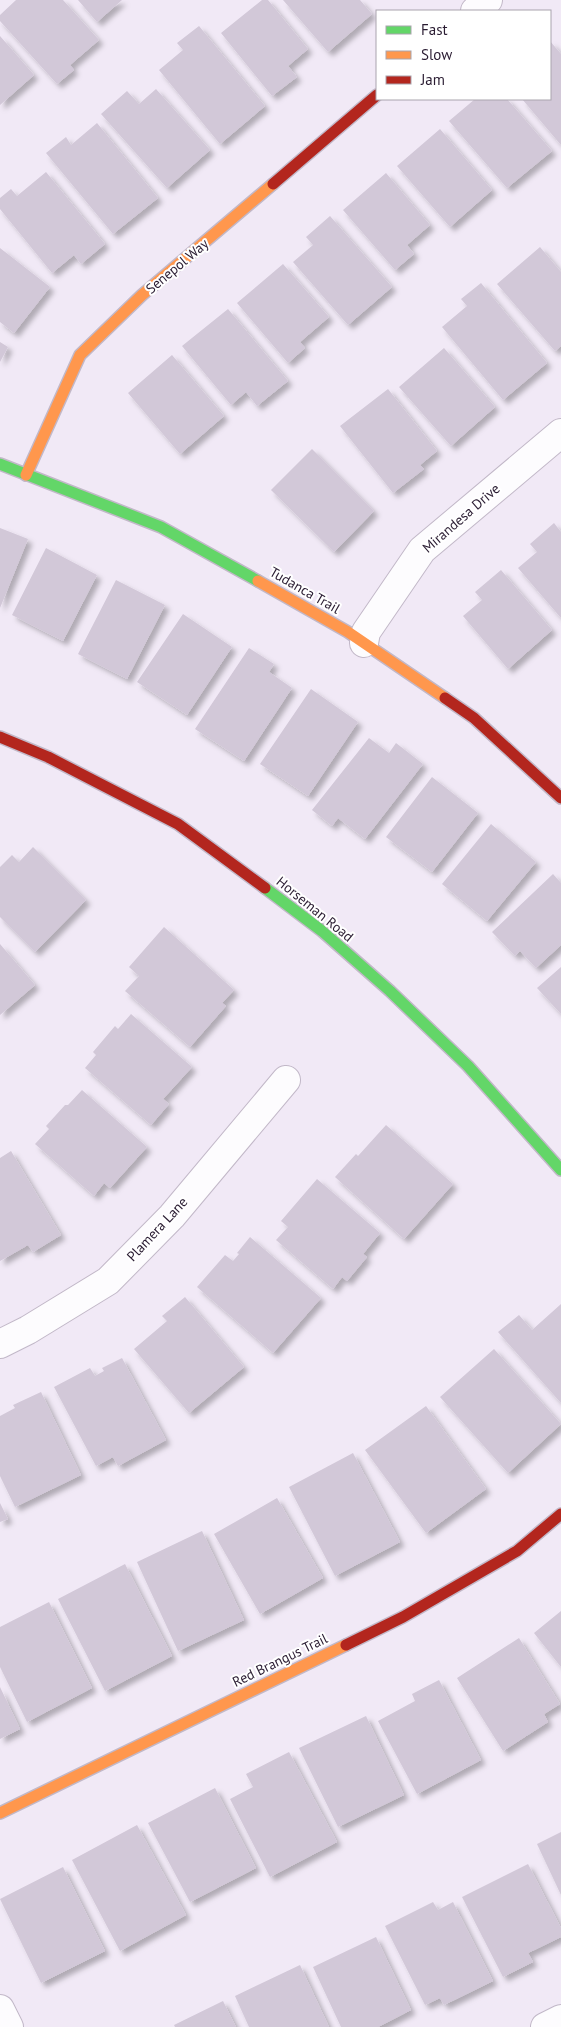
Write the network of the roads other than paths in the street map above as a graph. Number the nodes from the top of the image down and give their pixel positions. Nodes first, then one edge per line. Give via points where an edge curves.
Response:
1 (488, 0) edge
2 (476, 10) edge
3 (376, 96) edge
4 (561, 433) edge
5 (0, 464) edge
6 (26, 475) junction
7 (364, 643) junction
8 (0, 737) edge
9 (561, 798) edge
10 (286, 1080) dead end
11 (561, 1170) edge
12 (0, 1344) edge
13 (561, 1514) edge
14 (0, 1813) edge
15 (0, 2009) edge
16 (561, 2019) edge
17 (9, 2027) edge
18 (545, 2027) edge

1 - 2 street
3 - 6 street, Senepol Way via 142,295 80,355
4 - 7 street, Mirandesa Drive via 422,550 366,632
5 - 6 street, Tudanca Trail
6 - 7 street, Tudanca Trail via 161,527 277,590
7 - 9 street, Tudanca Trail via 474,718
8 - 11 street, Horseman Road via 57,761 178,824 322,931 468,1066
10 - 12 street, Plamera Lane via 172,1216 108,1281
13 - 14 street, Red Brangus Trail via 517,1551 403,1616
15 - 17 street
16 - 18 street

